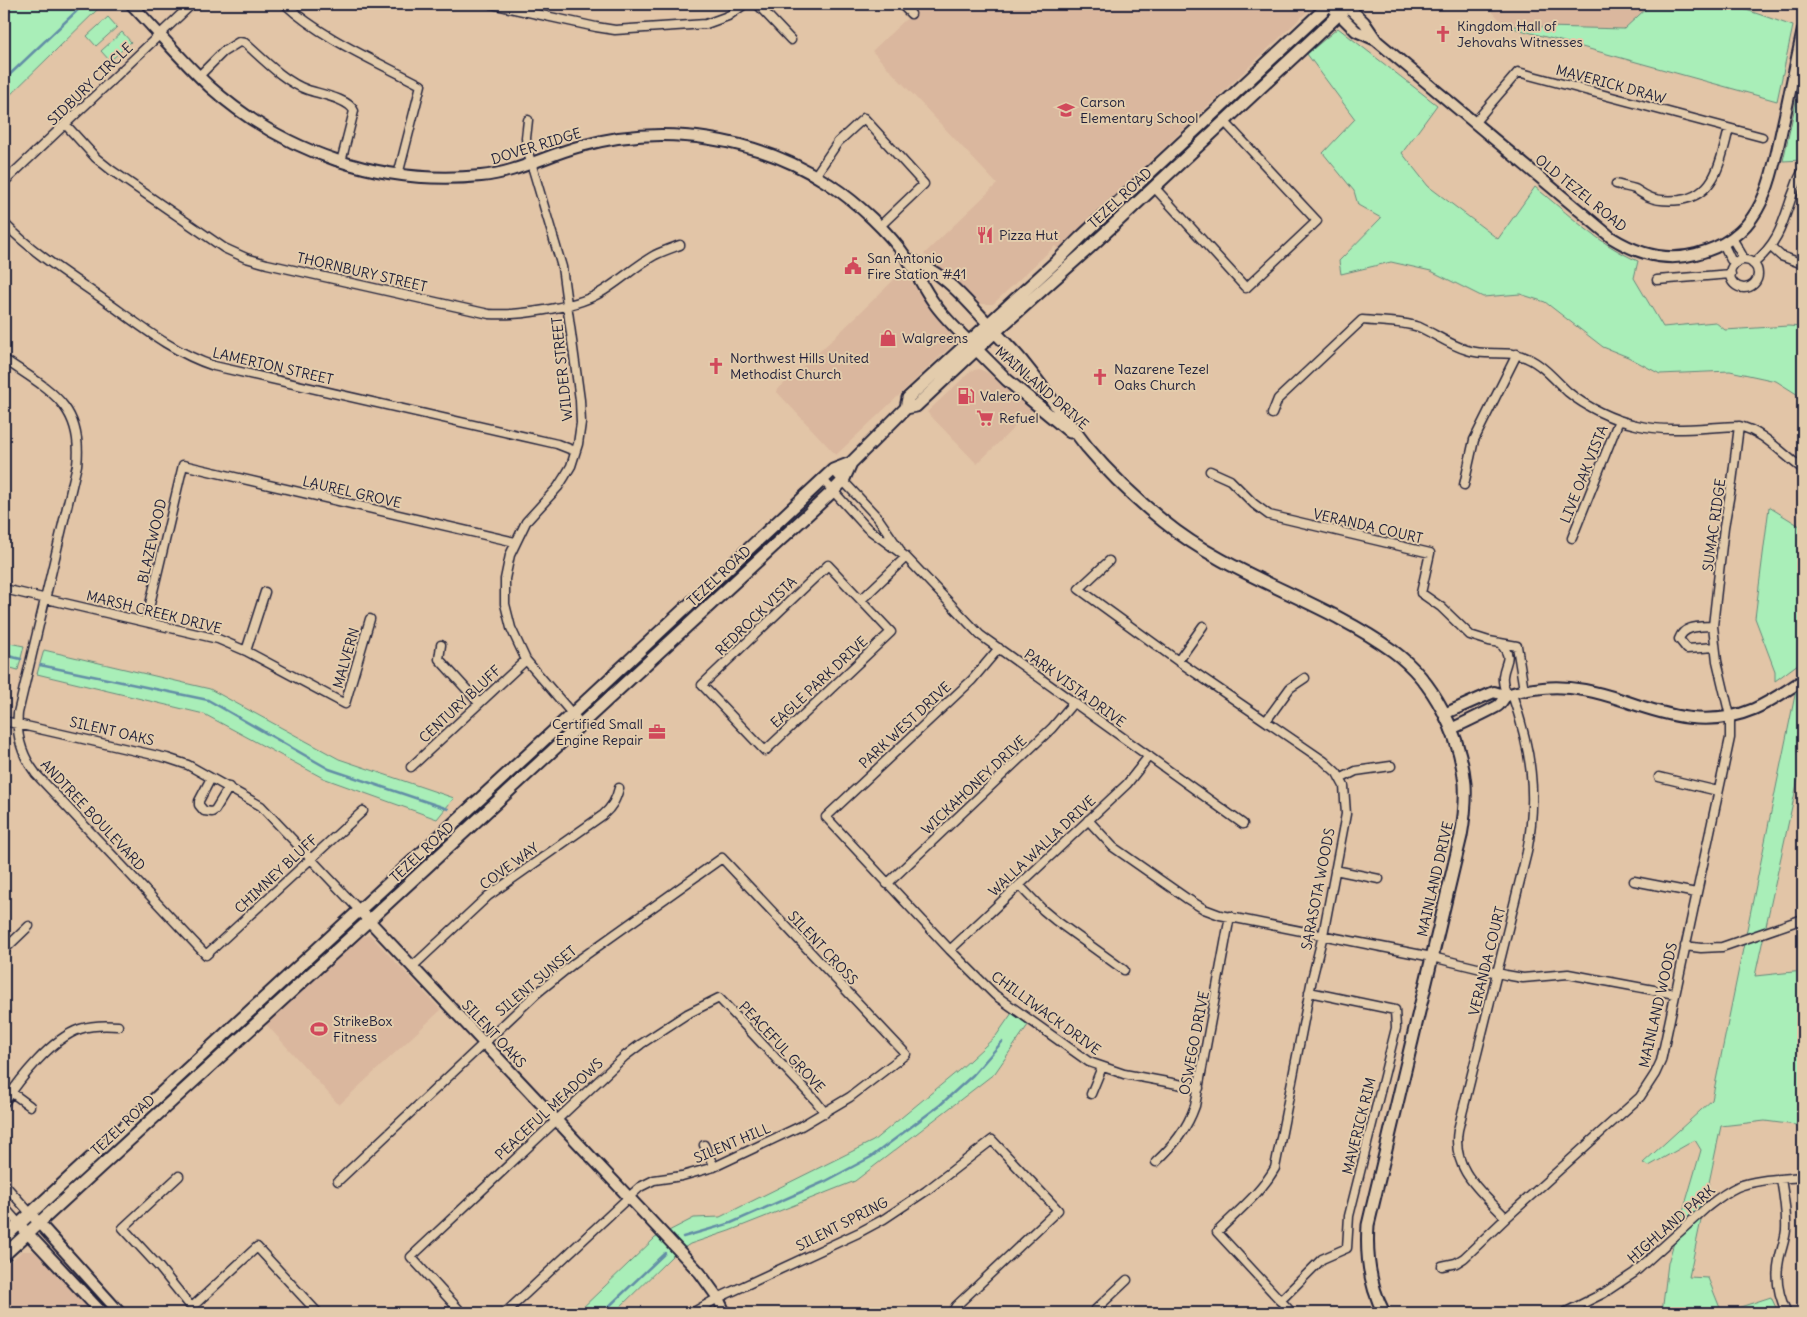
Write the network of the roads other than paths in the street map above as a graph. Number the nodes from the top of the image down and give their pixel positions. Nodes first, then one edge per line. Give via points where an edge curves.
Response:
1 (131, 4) edge
2 (192, 4) edge
3 (286, 4) edge
4 (491, 4) edge
5 (745, 4) edge
6 (757, 4) edge
7 (901, 4) edge
8 (1329, 4) edge
9 (1345, 7) edge
10 (911, 14) dead end
11 (1803, 30) edge
12 (160, 34) junction
13 (791, 40) dead end
14 (199, 76) junction
15 (528, 120) dead end
16 (1224, 121) junction
17 (1475, 122) junction
18 (66, 125) junction
19 (1729, 129) junction
20 (1762, 138) dead end
21 (341, 162) junction
22 (532, 163) junction
23 (1803, 171) edge
24 (398, 175) junction
25 (816, 176) junction
26 (4, 182) edge
27 (1616, 184) dead end
28 (1154, 187) junction
29 (4, 222) edge
30 (880, 226) junction
31 (1728, 241) junction
32 (680, 245) dead end
33 (1771, 247) junction
34 (907, 259) junction
35 (1738, 262) junction
36 (1753, 264) junction
37 (1803, 264) edge
38 (1730, 274) junction
39 (1657, 280) dead end
40 (568, 304) junction
41 (991, 328) junction
42 (972, 345) junction
43 (1516, 354) junction
44 (4, 359) edge
45 (1272, 414) dead end
46 (1619, 420) junction
47 (1738, 426) junction
48 (1088, 448) junction
49 (575, 451) junction
50 (851, 463) junction
51 (183, 465) joint
52 (1803, 469) edge
53 (833, 470) junction
54 (1210, 470) dead end
55 (822, 480) junction
56 (843, 481) junction
57 (1464, 485) dead end
58 (833, 491) junction
59 (1572, 538) dead end
60 (515, 542) junction
61 (906, 558) junction
62 (1109, 561) dead end
63 (4, 589) edge
64 (265, 592) dead end
65 (46, 598) junction
66 (861, 600) junction
67 (370, 619) dead end
68 (146, 622) junction
69 (1203, 626) dead end
70 (1713, 626) junction
71 (1500, 643) junction
72 (441, 645) dead end
73 (1715, 647) junction
74 (999, 648) junction
75 (246, 651) junction
76 (526, 660) junction
77 (1178, 661) junction
78 (1305, 678) dead end
79 (1803, 680) edge
80 (1524, 690) junction
81 (1509, 695) junction
82 (1074, 702) junction
83 (479, 703) junction
84 (345, 704) joint
85 (572, 714) junction
86 (1444, 714) junction
87 (1730, 716) junction
88 (4, 721) edge
89 (1266, 721) junction
90 (18, 724) junction
91 (581, 724) junction
92 (1451, 729) junction
93 (765, 751) joint
94 (1149, 756) junction
95 (1391, 766) dead end
96 (411, 767) dead end
97 (1659, 777) dead end
98 (211, 778) junction
99 (1340, 779) junction
100 (229, 787) junction
101 (619, 788) dead end
102 (1718, 791) junction
103 (363, 810) dead end
104 (826, 817) joint
105 (1088, 820) junction
106 (1243, 824) dead end
107 (311, 858) junction
108 (722, 858) joint
109 (1335, 870) junction
110 (1379, 879) dead end
111 (1634, 881) dead end
112 (888, 884) junction
113 (1019, 885) junction
114 (1696, 893) junction
115 (360, 910) junction
116 (1230, 916) junction
117 (1803, 919) edge
118 (369, 921) junction
119 (29, 926) dead end
120 (1324, 934) junction
121 (1685, 946) junction
122 (4, 950) edge
123 (950, 950) junction
124 (206, 956) joint
125 (1432, 957) junction
126 (412, 967) junction
127 (1124, 970) dead end
128 (1497, 973) junction
129 (1309, 992) junction
130 (1675, 994) junction
131 (719, 998) joint
132 (118, 1026) dead end
133 (484, 1043) junction
134 (906, 1054) joint
135 (1102, 1068) junction
136 (1199, 1088) junction
137 (11, 1092) junction
138 (1091, 1094) dead end
139 (4, 1103) edge
140 (30, 1106) dead end
141 (825, 1113) junction
142 (556, 1120) junction
143 (704, 1145) dead end
144 (1156, 1162) dead end
145 (714, 1167) junction
146 (179, 1176) dead end
147 (1803, 1177) edge
148 (1781, 1179) junction
149 (338, 1181) dead end
150 (4, 1184) edge
151 (629, 1197) junction
152 (4, 1207) edge
153 (30, 1213) junction
154 (1506, 1218) junction
155 (39, 1223) junction
156 (19, 1224) junction
157 (28, 1234) junction
158 (4, 1238) edge
159 (4, 1255) edge
160 (1442, 1266) dead end
161 (1127, 1280) dead end
162 (718, 1298) junction
163 (1280, 1300) junction
164 (194, 1310) edge
165 (1569, 1312) edge
166 (102, 1313) edge
167 (120, 1313) edge
168 (318, 1313) edge
169 (462, 1313) edge
170 (505, 1313) edge
171 (692, 1313) edge
172 (725, 1313) edge
173 (952, 1313) edge
174 (1092, 1313) edge
175 (1292, 1313) edge
176 (1384, 1313) edge
177 (1787, 1313) edge

1 - 12 street, DOVER RIDGE
2 - 12 street, SIDBURY CIRCLE
3 - 24 street via 321,31 421,85
4 - 5 street via 615,30 706,24 728,16
6 - 13 street
7 - 10 street
8 - 9 street, OLD TEZEL ROAD
8 - 41 main road, TEZEL ROAD via 1080,238
9 - 16 main road, TEZEL ROAD
9 - 17 street, OLD TEZEL ROAD via 1364,22 1377,41
11 - 31 street, OLD TEZEL ROAD via 1769,187 1754,215
12 - 14 street, DOVER RIDGE
12 - 18 street, SIDBURY CIRCLE
14 - 21 street, DOVER RIDGE via 240,112 271,132
14 - 21 street via 223,52 239,42 245,43 273,69 306,90 349,104 354,111
15 - 22 street, WILDER STREET via 526,138
16 - 28 main road, TEZEL ROAD
16 - 28 street via 1318,220 1246,288
17 - 19 street, MAVERICK DRAW via 1518,72
17 - 31 street, OLD TEZEL ROAD via 1612,238 1631,248 1651,255 1672,257 1704,252
18 - 26 street, SIDBURY CIRCLE
18 - 40 street, THORNBURY STREET via 111,170 224,248 246,258 489,314
19 - 20 street, MAVERICK DRAW
19 - 27 street via 1714,178 1698,194 1687,199 1663,200
21 - 24 street, DOVER RIDGE
22 - 24 street, DOVER RIDGE via 482,176
22 - 25 street, DOVER RIDGE via 608,140 650,135 684,136 734,143 776,157
22 - 40 street, WILDER STREET via 562,267
23 - 33 street
25 - 30 street, DOVER RIDGE
25 - 30 street via 838,142 864,118 924,184
28 - 41 main road, TEZEL ROAD
29 - 49 street, LAMERTON STREET via 40,255 170,347 198,361 557,444
30 - 34 street, DOVER RIDGE
31 - 35 street via 1742,255
32 - 40 street, THORNBURY STREET via 656,254 599,294
33 - 36 street
33 - 37 street via 1782,256
34 - 41 street, DOVER RIDGE via 922,263 954,288
34 - 42 street, DOVER RIDGE via 935,305
35 - 36 street
35 - 38 street
36 - 38 street via 1758,274 1752,286 1739,287
38 - 39 street
40 - 49 street, WILDER STREET via 581,411
41 - 42 main road, TEZEL ROAD
41 - 48 main road, MAINLAND DRIVE via 1024,364
42 - 48 main road, MAINLAND DRIVE via 1007,380
42 - 50 main road, TEZEL ROAD via 916,406 906,408
43 - 45 street via 1478,353 1416,326 1362,320 1278,399
43 - 46 street via 1535,362 1570,394
43 - 57 street via 1474,440
44 - 65 street, ANDTREE BOULEVARD via 60,401 69,413 77,434 77,465
46 - 47 street via 1666,428
46 - 59 street, LIVE OAK VISTA
47 - 52 street via 1759,434
47 - 70 street, SUMAC RIDGE
48 - 86 main road, MAINLAND DRIVE via 1146,506 1195,544 1365,633 1394,652 1422,680
49 - 60 street, WILDER STREET via 565,476 530,517
50 - 53 main road, TEZEL ROAD
50 - 56 main road, TEZEL ROAD
51 - 60 street, LAUREL GROVE
51 - 68 street, BLAZEWOOD
53 - 55 main road, TEZEL ROAD
53 - 56 street, PARK VISTA DRIVE
54 - 71 street, VERANDA COURT via 1230,480 1269,515 1430,552 1421,593 1470,635
55 - 58 street, PARK VISTA DRIVE
55 - 85 main road, TEZEL ROAD
56 - 58 main road, TEZEL ROAD
56 - 61 street, PARK VISTA DRIVE via 878,518
58 - 61 street, PARK VISTA DRIVE via 868,528
58 - 91 main road, TEZEL ROAD
60 - 76 street, WILDER STREET via 506,567 505,604 510,628
61 - 66 street
61 - 74 street, PARK VISTA DRIVE via 970,626
62 - 77 street, SARASOTA WOODS via 1079,589
63 - 65 street, MARSH CREEK DRIVE
64 - 75 street
65 - 68 street, MARSH CREEK DRIVE
65 - 90 street, ANDTREE BOULEVARD via 20,703
66 - 93 street, EAGLE PARK DRIVE via 891,632
66 - 93 street, REDROCK VISTA via 828,565 702,685
67 - 84 street, MALVERN
68 - 75 street, MARSH CREEK DRIVE via 218,639
69 - 77 street
70 - 73 street, SUMAC RIDGE
70 - 73 street via 1687,629 1679,639 1687,649
71 - 80 street, VERANDA COURT via 1517,646
71 - 81 street, VERANDA COURT via 1508,659 1503,683
72 - 83 street via 439,659
73 - 87 street, SUMAC RIDGE
74 - 82 street, PARK VISTA DRIVE
74 - 104 street, PARK WEST DRIVE via 972,680
75 - 84 street, MARSH CREEK DRIVE
76 - 83 street, CENTURY BLUFF
76 - 85 street, WILDER STREET
77 - 89 street, SARASOTA WOODS
78 - 89 street via 1290,688
79 - 87 street via 1761,706
80 - 81 street
80 - 87 street via 1569,688 1602,693 1678,717 1708,719
81 - 86 street via 1494,692
81 - 92 street via 1499,706
81 - 128 street, VERANDA COURT via 1528,748 1533,810 1527,852
82 - 94 street, PARK VISTA DRIVE
82 - 112 street, WICKAHONEY DRIVE via 1052,728
83 - 96 street, CENTURY BLUFF
85 - 91 street, WILDER STREET
85 - 115 main road, TEZEL ROAD
86 - 92 main road, MAINLAND DRIVE
87 - 102 street, MAINLAND WOODS via 1730,738
88 - 90 street, SILENT OAKS
89 - 99 street, SARASOTA WOODS via 1324,760
90 - 98 street, SILENT OAKS via 167,758
90 - 124 street, ANDTREE BOULEVARD via 24,754 36,774
91 - 118 main road, TEZEL ROAD
92 - 125 main road, MAINLAND DRIVE via 1461,761 1465,803 1461,836
94 - 105 street, WALLA WALLA DRIVE via 1131,780
94 - 106 street, PARK VISTA DRIVE
95 - 99 street via 1356,771
97 - 102 street
98 - 100 street, SILENT OAKS
98 - 100 street via 199,801 204,811 215,810
99 - 109 street, SARASOTA WOODS via 1346,798 1346,814
100 - 107 street, SILENT OAKS via 261,806
101 - 126 street, COVE WAY via 611,808 603,815 488,896
102 - 114 street, MAINLAND WOODS
103 - 107 street, CHIMNEY BLUFF
104 - 112 street, CHILLIWACK DRIVE
105 - 113 street, WALLA WALLA DRIVE
105 - 116 street via 1113,847 1186,898 1204,910
107 - 115 street, SILENT OAKS
107 - 124 street, CHIMNEY BLUFF
108 - 133 street, SILENT SUNSET via 573,964
108 - 134 street, SILENT CROSS
109 - 110 street
109 - 120 street, SARASOTA WOODS
111 - 114 street
112 - 123 street, CHILLIWACK DRIVE
113 - 123 street, WALLA WALLA DRIVE
113 - 127 street via 1055,920
114 - 121 street, MAINLAND WOODS
115 - 118 street, SILENT OAKS
115 - 153 main road, TEZEL ROAD
116 - 120 street
116 - 136 street, OSWEGO DRIVE
117 - 121 street via 1722,947
118 - 126 street, SILENT OAKS
118 - 155 main road, TEZEL ROAD
119 - 122 street
120 - 125 street
120 - 129 street, SARASOTA WOODS
121 - 130 street, MAINLAND WOODS
123 - 135 street, CHILLIWACK DRIVE via 995,995
125 - 128 street
125 - 176 main road, MAINLAND DRIVE via 1368,1225 1372,1287
126 - 133 street, SILENT OAKS
128 - 130 street via 1523,978 1568,974
128 - 154 street, VERANDA COURT via 1456,1147 1465,1172
129 - 163 street, SARASOTA WOODS via 1275,1168 1260,1190 1217,1232
129 - 163 street, MAVERICK RIM via 1395,1010 1396,1028 1349,1216 1347,1248 1322,1259
130 - 154 street, MAINLAND WOODS via 1661,1061 1640,1097
131 - 141 street, PEACEFUL GROVE
131 - 142 street, PEACEFUL MEADOWS via 641,1044
132 - 137 street via 88,1027 67,1035 22,1075
133 - 142 street, SILENT OAKS
133 - 149 street, SILENT SUNSET
134 - 141 street, SILENT HILL
135 - 136 street, CHILLIWACK DRIVE
135 - 138 street
136 - 144 street, OSWEGO DRIVE via 1186,1127
137 - 139 street
137 - 140 street
141 - 145 street, SILENT HILL
142 - 151 street, SILENT OAKS
142 - 169 street, PEACEFUL MEADOWS via 410,1257
143 - 145 street
145 - 151 street, SILENT HILL via 654,1180
146 - 164 street via 123,1228
147 - 148 street, HIGHLAND PARK
148 - 165 street, HIGHLAND PARK via 1736,1187 1720,1197 1634,1273
148 - 177 street via 1786,1229 1777,1279
150 - 153 street
151 - 162 street, SILENT OAKS via 700,1273
151 - 170 street, SILENT HILL
152 - 156 street
153 - 155 street
153 - 156 main road, TEZEL ROAD
154 - 160 street, MAINLAND WOODS via 1464,1258
155 - 157 main road, TEZEL ROAD
155 - 167 street
156 - 157 street
156 - 158 main road, TEZEL ROAD
157 - 159 main road, TEZEL ROAD
157 - 166 street
161 - 174 street
162 - 171 street, SILENT SPRING
162 - 172 street, SILENT OAKS
162 - 173 street, SILENT SPRING via 884,1220 992,1140 1058,1210
163 - 175 street, SARASOTA WOODS
164 - 168 street via 257,1248

